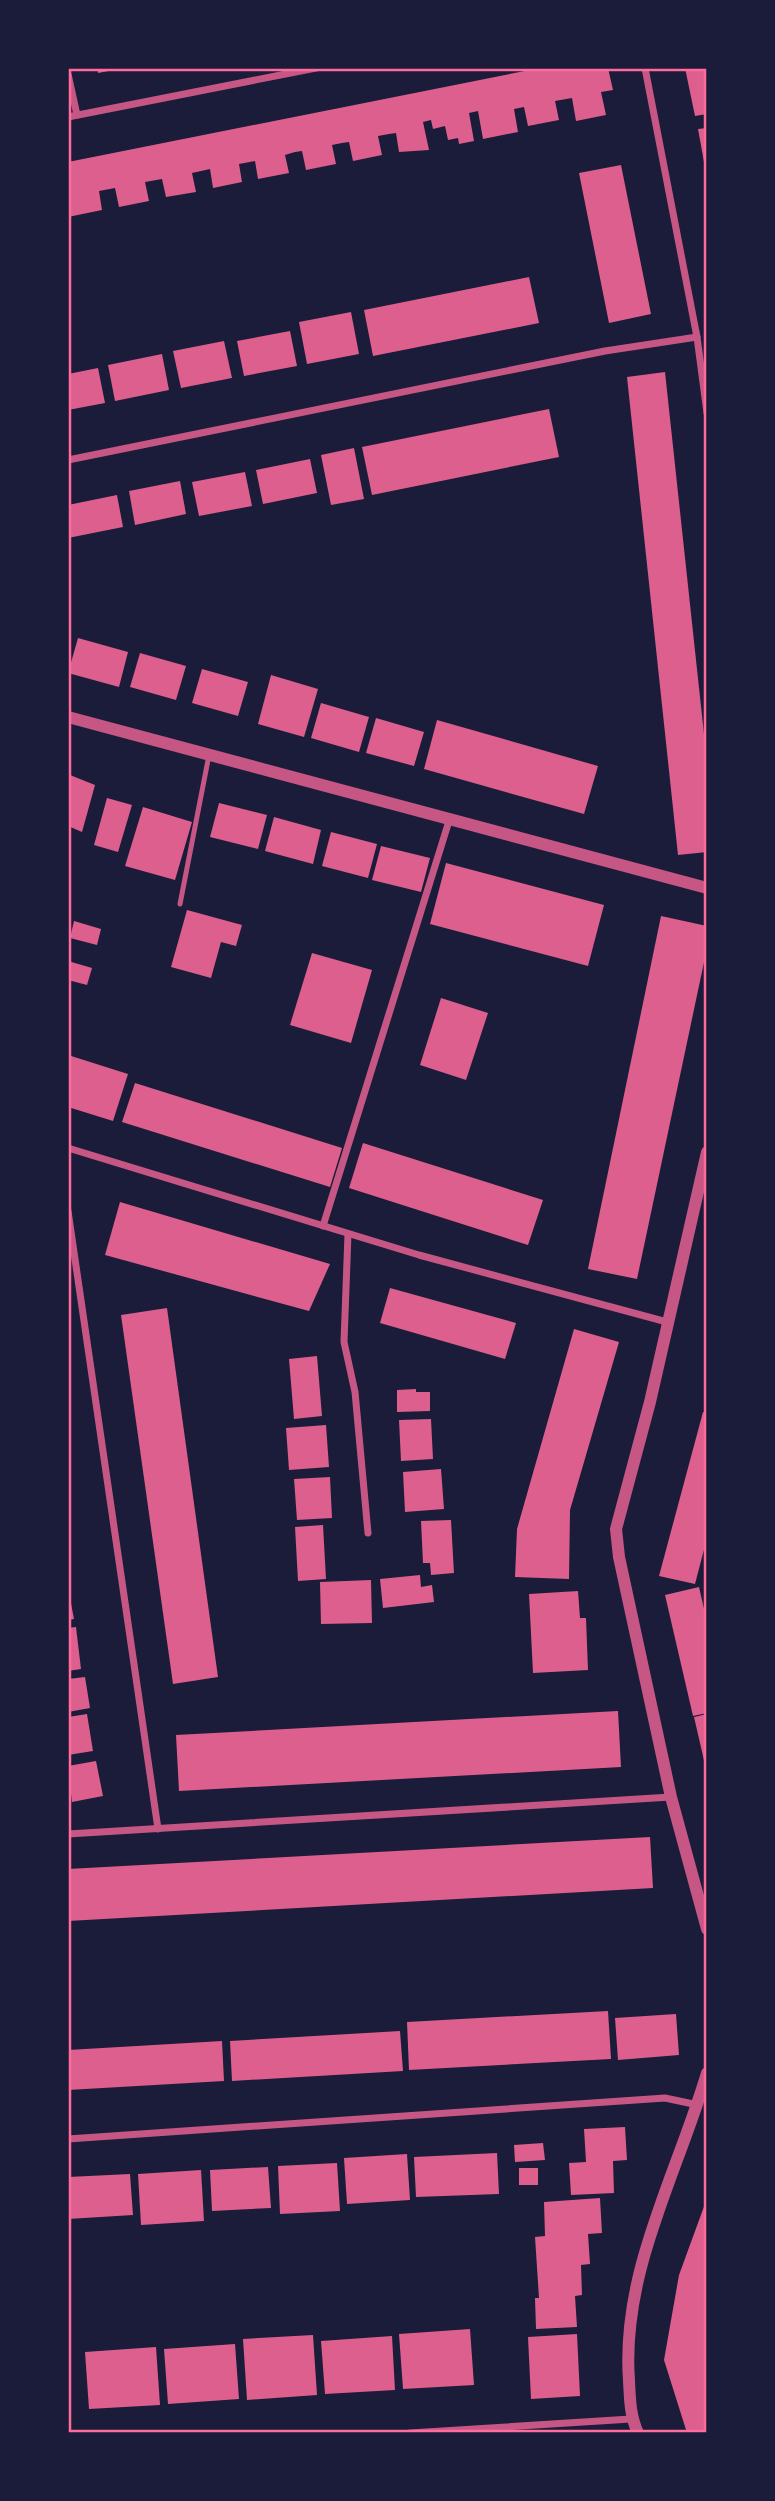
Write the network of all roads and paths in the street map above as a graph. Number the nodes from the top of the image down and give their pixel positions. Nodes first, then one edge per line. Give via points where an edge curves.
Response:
1 (316, 68) edge
2 (645, 68) edge
3 (68, 74) edge
4 (77, 115) junction
5 (68, 117) edge
6 (697, 337) junction
7 (707, 413) edge
8 (68, 460) edge
9 (68, 717) edge
10 (209, 755) junction
11 (449, 821) junction
12 (707, 888) edge
13 (180, 904) dead end
14 (68, 1148) edge
15 (707, 1152) edge
16 (68, 1211) edge
17 (323, 1226) junction
18 (348, 1234) junction
19 (667, 1322) junction
20 (368, 1533) dead end
21 (671, 1797) junction
22 (158, 1829) junction
23 (68, 1834) edge
24 (707, 1929) edge
25 (707, 2073) edge
26 (698, 2105) junction
27 (68, 2139) edge
28 (631, 2419) junction
29 (410, 2433) edge
30 (638, 2433) edge

1 - 4 street
2 - 6 street
3 - 4 street
4 - 5 street
6 - 7 street
6 - 8 street via 605,351
9 - 10 street
10 - 11 street
10 - 13 lane
11 - 12 street
11 - 17 street
14 - 17 street
15 - 19 street
16 - 22 street
17 - 18 street
18 - 19 street
18 - 20 street via 344,1342 355,1392
19 - 21 street via 616,1529
21 - 22 street
21 - 24 street
22 - 23 street
25 - 26 street
26 - 27 street via 665,2098
26 - 28 street via 635,2281 626,2348
28 - 29 street
28 - 30 street

